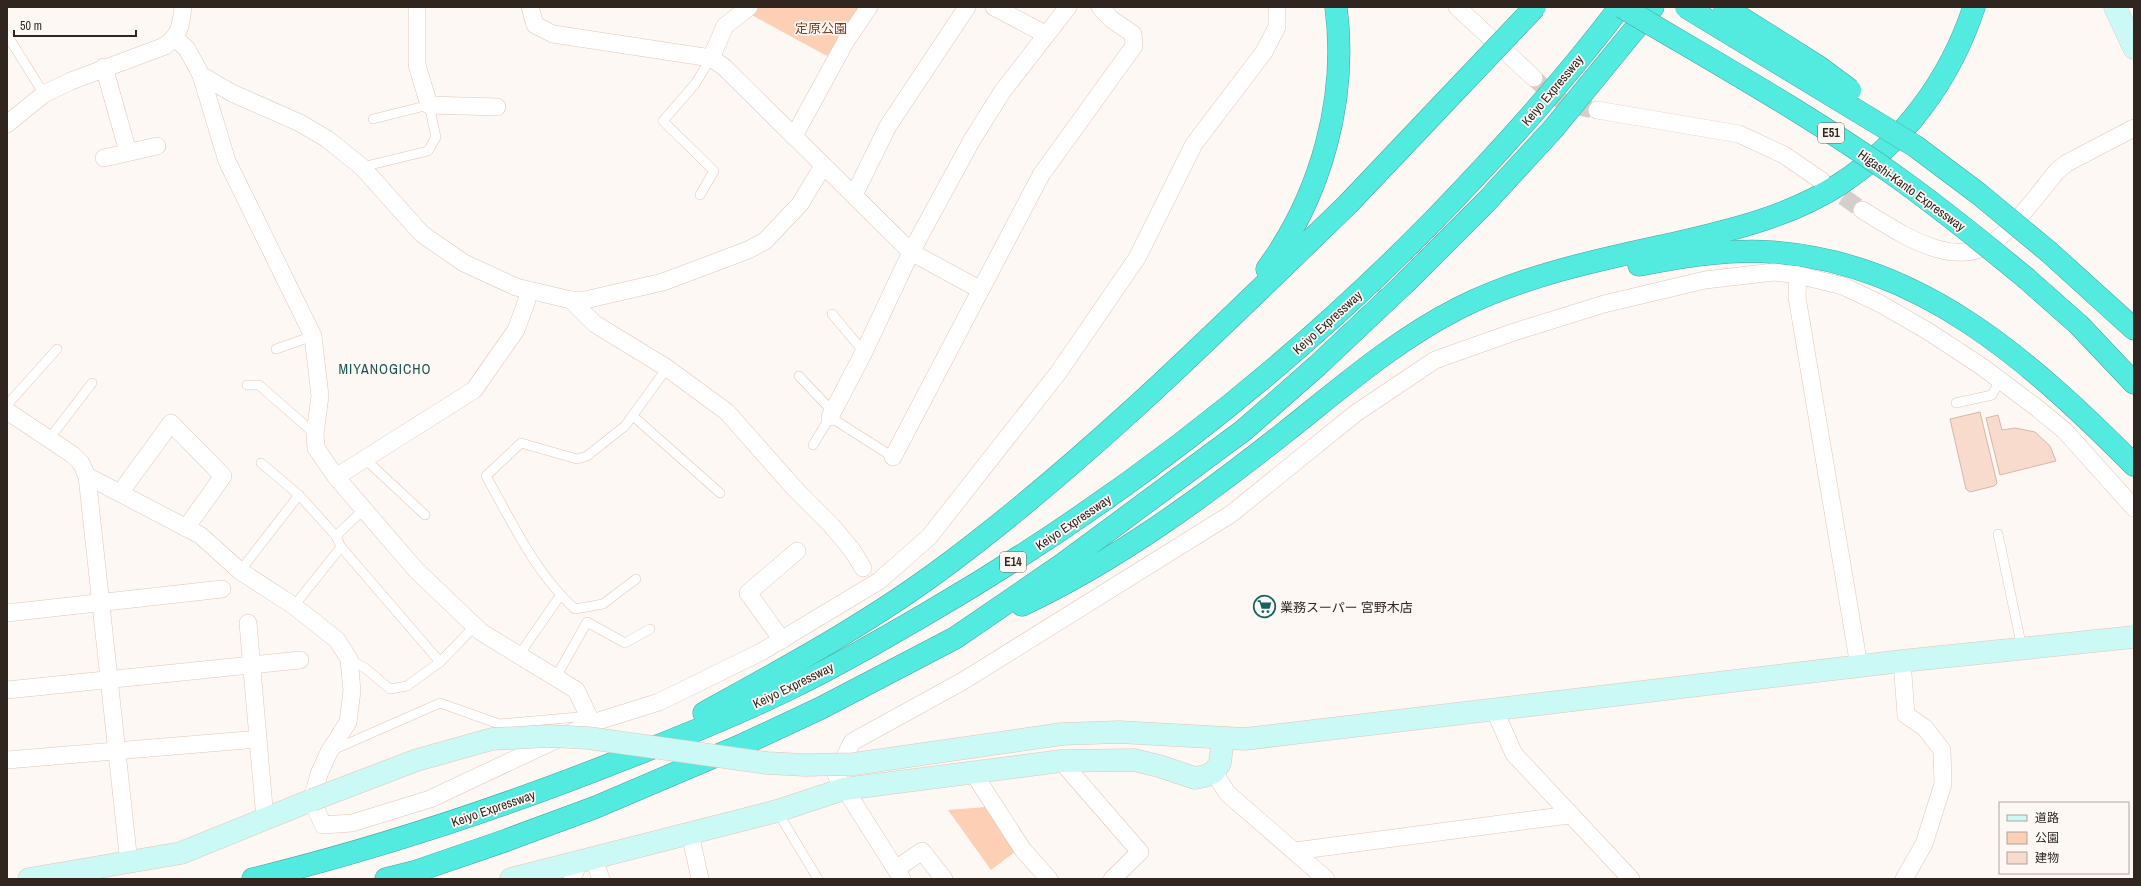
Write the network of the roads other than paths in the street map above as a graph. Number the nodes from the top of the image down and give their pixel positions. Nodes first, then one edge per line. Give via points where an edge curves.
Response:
1 (183, 7) edge
2 (417, 7) edge
3 (530, 7) edge
4 (749, 7) edge
5 (868, 7) edge
6 (967, 7) edge
7 (994, 7) edge
8 (1068, 7) edge
9 (1100, 7) edge
10 (1277, 7) edge
11 (1336, 7) edge
12 (1457, 7) edge
13 (1535, 7) edge
14 (1621, 7) edge
15 (1653, 7) edge
16 (1686, 7) edge
17 (1724, 7) edge
18 (1974, 7) edge
19 (2115, 7) edge
20 (1045, 34) junction
21 (7, 35) edge
22 (175, 38) junction
23 (2134, 48) edge
24 (711, 58) junction
25 (104, 68) junction
26 (201, 75) junction
27 (1534, 78) tunnel mouth
28 (44, 94) junction
29 (429, 105) junction
30 (497, 107) dead end
31 (1597, 110) tunnel mouth
32 (373, 119) dead end
33 (7, 124) edge
34 (2134, 128) edge
35 (794, 136) junction
36 (157, 146) dead end
37 (1914, 146) junction
38 (128, 152) junction
39 (104, 158) dead end
40 (823, 166) junction
41 (362, 167) junction
42 (1822, 181) tunnel mouth
43 (700, 195) dead end
44 (854, 195) junction
45 (1862, 210) tunnel mouth
46 (911, 252) junction
47 (1798, 275) junction
48 (979, 289) junction
49 (528, 291) junction
50 (571, 300) junction
51 (832, 314) dead end
52 (1420, 328) junction
53 (2134, 329) edge
54 (313, 336) junction
55 (57, 349) dead end
56 (276, 349) dead end
57 (864, 352) junction
58 (1184, 363) junction
59 (668, 368) junction
60 (799, 376) dead end
61 (2000, 380) junction
62 (92, 383) dead end
63 (2134, 383) edge
64 (247, 386) dead end
65 (1956, 403) dead end
66 (7, 405) edge
67 (7, 411) edge
68 (832, 414) junction
69 (633, 416) junction
70 (315, 434) junction
71 (49, 439) junction
72 (813, 445) dead end
73 (893, 457) joint
74 (365, 459) junction
75 (261, 463) dead end
76 (2134, 465) edge
77 (87, 476) junction
78 (336, 477) junction
79 (120, 493) junction
80 (720, 493) dead end
81 (299, 495) junction
82 (2134, 508) edge
83 (363, 510) junction
84 (425, 515) dead end
85 (186, 528) junction
86 (1998, 534) dead end
87 (336, 536) junction
88 (341, 547) junction
89 (797, 551) dead end
90 (863, 568) dead end
91 (240, 571) junction
92 (636, 579) dead end
93 (222, 588) dead end
94 (560, 596) junction
95 (101, 603) junction
96 (294, 606) junction
97 (7, 613) edge
98 (248, 623) dead end
99 (475, 626) junction
100 (650, 629) dead end
101 (2134, 637) edge
102 (955, 638) junction
103 (782, 640) junction
104 (2022, 648) junction
105 (519, 655) junction
106 (349, 659) junction
107 (300, 660) dead end
108 (1902, 661) junction
109 (440, 662) junction
110 (252, 665) junction
111 (1859, 666) junction
112 (556, 677) junction
113 (109, 680) junction
114 (7, 690) edge
115 (1494, 709) junction
116 (591, 720) junction
117 (258, 739) junction
118 (1223, 739) junction
119 (117, 751) junction
120 (329, 752) junction
121 (7, 760) edge
122 (1061, 761) junction
123 (972, 771) junction
124 (1214, 772) junction
125 (583, 775) junction
126 (844, 789) junction
127 (312, 800) junction
128 (777, 810) junction
129 (1569, 815) junction
130 (265, 819) junction
131 (690, 833) junction
132 (1295, 852) junction
133 (129, 863) junction
134 (582, 866) edge
135 (899, 874) edge
136 (1625, 877) edge
137 (29, 879) edge
138 (253, 879) edge
139 (386, 879) edge
140 (511, 879) edge
141 (601, 879) edge
142 (700, 879) edge
143 (818, 879) edge
144 (944, 879) edge
145 (1049, 879) edge
146 (1112, 879) edge
147 (1326, 879) edge
148 (1904, 879) edge

1 - 22 street via 182,24
2 - 29 street via 417,65
3 - 24 street via 535,25 553,34
4 - 24 street via 725,26
5 - 35 street via 846,41
6 - 44 street via 888,126
7 - 20 street
8 - 20 street
9 - 48 street via 1111,19 1133,34 1134,46 1041,175
10 - 103 street via 1277,27 1264,52 1194,144 1136,258 1058,373 929,537 879,581
11 - 58 highway via 1339,72 1333,112 1315,181 1300,217 1282,249 1257,282
12 - 27 street
13 - 58 highway, bridge via 1348,204
14 - 63 highway, Higashi-Kanto Expressway / E51, bridge via 1816,123 1900,179 2027,279 2078,325
14 - 125 highway, Keiyo Expressway / E14 via 1530,117 1387,268 1310,339 1170,454 1032,550 871,646 786,690 699,730
15 - 102 highway, Keiyo Expressway / E14 via 1554,128 1491,196 1405,283 1317,366 1244,430 1163,492 1064,564
16 - 37 highway, E51, bridge
17 - 37 highway, bridge via 1861,98
18 - 52 highway via 1947,72 1910,123 1860,169 1817,198 1734,228 1545,275 1463,306
19 - 23 street
20 - 46 street via 1002,92 972,140
21 - 28 lane
22 - 25 street via 165,46
22 - 26 street via 187,49
24 - 35 street via 724,67
24 - 43 lane via 695,84 663,121 714,170
25 - 28 street
25 - 38 street
26 - 41 street via 232,93 300,123 327,139
26 - 54 street via 227,161
28 - 33 street
29 - 30 street
29 - 32 lane
29 - 41 lane via 436,137 428,151
31 - 42 street via 1739,134 1784,155
34 - 45 street via 2067,163 2057,171 2001,237 1983,248 1951,252 1938,250 1920,243
35 - 40 street
36 - 38 street
37 - 53 highway, E51, bridge via 1979,194 2049,252
38 - 39 street
40 - 44 street
40 - 50 street via 800,204 764,241 748,250 663,282 585,300
41 - 49 street via 422,234 464,263
44 - 46 street
46 - 48 street
46 - 57 street
47 - 61 street via 1843,286 1879,303 1926,330
47 - 111 street via 1797,297
47 - 126 street via 1774,272 1697,282 1604,304 1435,360 1356,413 1231,514 963,681 852,742 836,775
48 - 73 street
49 - 50 street
49 - 74 street via 516,330 474,390
50 - 59 street via 595,324
51 - 57 lane
52 - 76 highway via 1503,296 1548,283 1648,263 1743,251 1824,259 1852,266 1911,288 1971,323 2033,371
52 - 102 highway via 1380,356 1206,492 1124,549 1050,592
54 - 56 lane
54 - 70 street via 320,396
55 - 66 lane
57 - 68 street
58 - 125 highway via 1010,517 898,599 766,679
59 - 69 lane
59 - 90 street via 727,412 796,490 831,525
60 - 68 lane
61 - 65 lane via 1992,395
61 - 82 street via 2065,431
62 - 71 lane
64 - 70 lane via 259,385
67 - 71 street
68 - 72 lane
68 - 73 lane
69 - 80 lane
69 - 94 lane via 626,426 588,456 578,459 521,443 486,476 543,574
70 - 78 street via 316,448
71 - 77 street via 73,455 81,463
74 - 78 street
74 - 84 lane
75 - 81 lane
77 - 79 street
77 - 95 street
78 - 83 street
79 - 85 street
79 - 85 street via 171,423 223,476
81 - 87 lane
81 - 91 lane
83 - 87 lane
83 - 99 street via 416,570
85 - 91 street via 200,535
86 - 104 lane
87 - 88 lane
88 - 96 lane
88 - 109 lane
89 - 103 street via 748,593
91 - 96 street
92 - 94 lane via 603,604 574,609
93 - 95 street
94 - 105 lane
95 - 97 street
95 - 113 street
96 - 106 street via 337,640
98 - 110 street
99 - 105 street
99 - 109 lane
100 - 112 lane via 625,643 587,622
101 - 104 street
102 - 139 highway, Keiyo Expressway / E14 via 822,708 674,775 507,840
103 - 116 street via 659,702
104 - 108 street
105 - 112 street
106 - 109 lane via 365,668 390,689 407,686
106 - 120 street via 352,691 348,722
107 - 110 street
108 - 111 street
108 - 148 street via 1906,715 1925,728 1942,750 1943,784 1924,844
110 - 113 street
110 - 117 street
111 - 115 street
112 - 116 street via 576,690
113 - 114 street
113 - 119 street
115 - 118 street via 1245,739
115 - 129 street via 1514,754
116 - 120 lane via 499,724 440,703
116 - 127 street via 430,798 352,823 323,825
117 - 119 street
117 - 130 street
118 - 124 street via 1220,763
118 - 127 street, bridge via 1119,732 1062,734 854,764 805,765 588,738 550,736 492,739 417,760
119 - 121 street
119 - 133 street
120 - 127 street via 319,774
122 - 123 street
122 - 124 street via 1134,760 1195,778
122 - 146 street via 1140,852
123 - 126 street
123 - 145 street via 1023,850
124 - 132 street via 1228,793
125 - 138 highway, Keiyo Expressway / E14 via 407,838
126 - 128 street
126 - 135 street
127 - 130 street
128 - 131 street
128 - 143 lane
129 - 132 street
129 - 136 street
130 - 133 street via 181,853
131 - 134 street
131 - 142 street
132 - 147 street
133 - 137 street
134 - 140 street
134 - 141 street
135 - 144 street via 922,851

